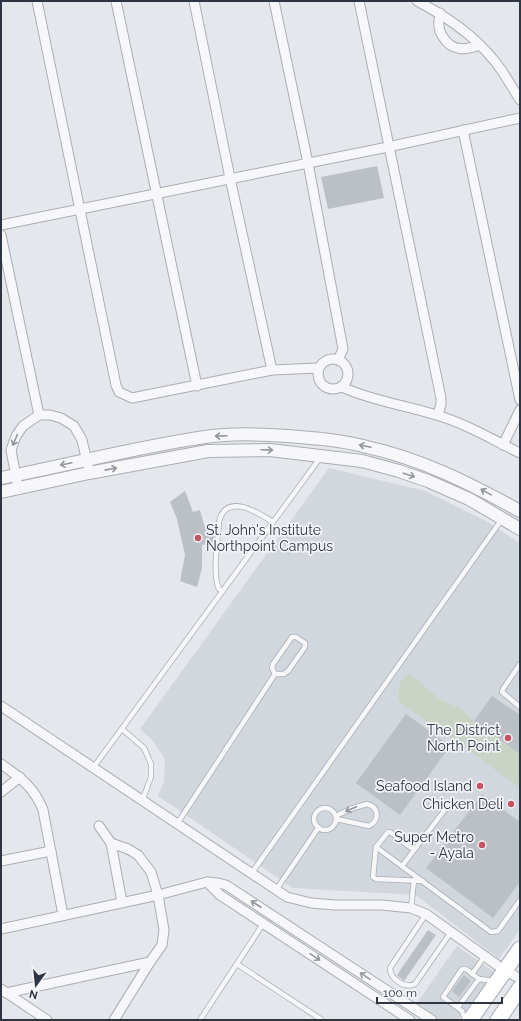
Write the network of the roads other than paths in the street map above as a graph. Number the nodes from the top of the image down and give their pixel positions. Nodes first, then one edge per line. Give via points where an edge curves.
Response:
1 (37, 1) edge
2 (116, 1) edge
3 (194, 1) edge
4 (274, 1) edge
5 (359, 1) edge
6 (417, 1) edge
7 (440, 13) junction
8 (480, 45) junction
9 (520, 100) edge
10 (520, 118) edge
11 (463, 130) junction
12 (388, 147) junction
13 (308, 163) junction
14 (230, 178) junction
15 (156, 194) junction
16 (80, 210) junction
17 (1, 225) edge
18 (1, 235) edge
19 (338, 360) junction
20 (318, 368) junction
21 (272, 370) junction
22 (197, 386) junction
23 (342, 387) junction
24 (520, 400) edge
25 (520, 410) edge
26 (39, 415) junction
27 (438, 415) junction
28 (246, 435) junction
29 (503, 445) junction
30 (246, 450) junction
31 (520, 453) edge
32 (322, 455) junction
33 (87, 460) junction
34 (89, 473) junction
35 (15, 475) junction
36 (1, 478) edge
37 (18, 489) junction
38 (1, 492) edge
39 (520, 511) edge
40 (502, 519) junction
41 (274, 522) junction
42 (520, 529) edge
43 (223, 590) junction
44 (520, 664) edge
45 (275, 674) junction
46 (1, 706) edge
47 (520, 707) edge
48 (122, 729) junction
49 (1, 764) edge
50 (93, 768) junction
51 (20, 777) junction
52 (1, 792) edge
53 (142, 801) junction
54 (450, 803) dead end
55 (336, 818) junction
56 (177, 824) junction
57 (99, 826) dead end
58 (319, 827) junction
59 (111, 843) junction
60 (376, 847) junction
61 (414, 850) junction
62 (51, 851) junction
63 (1, 862) edge
64 (402, 866) junction
65 (251, 874) junction
66 (414, 880) junction
67 (423, 881) junction
68 (207, 882) junction
69 (276, 890) junction
70 (158, 895) junction
71 (242, 896) junction
72 (520, 900) edge
73 (122, 902) junction
74 (236, 906) junction
75 (411, 908) junction
76 (426, 914) junction
77 (62, 915) junction
78 (263, 924) junction
79 (1, 929) edge
80 (451, 932) junction
81 (303, 935) junction
82 (296, 945) junction
83 (520, 949) edge
84 (485, 956) junction
85 (150, 962) junction
86 (237, 964) junction
87 (472, 974) junction
88 (502, 975) junction
89 (479, 979) junction
90 (520, 979) edge
91 (520, 988) edge
92 (386, 990) junction
93 (4, 991) edge
94 (379, 999) junction
95 (458, 1007) junction
96 (47, 1020) edge
97 (114, 1020) edge
98 (200, 1020) edge
99 (322, 1020) edge
100 (410, 1020) edge
101 (432, 1020) edge
102 (465, 1020) edge
103 (470, 1020) edge
104 (498, 1020) edge

1 - 16 street
2 - 15 street
3 - 14 street
4 - 13 street
5 - 12 street
6 - 7 street
7 - 8 street
7 - 8 street via 438,26 446,41 452,46 469,49
8 - 9 street via 501,70
10 - 11 street
11 - 12 street
11 - 24 street
12 - 13 street
12 - 27 street via 441,398
13 - 14 street
13 - 19 street via 343,349
14 - 15 street
14 - 21 street
15 - 16 street
15 - 22 street
16 - 17 street
16 - 22 street via 119,392 132,398
18 - 26 street
19 - 20 street via 323,362
19 - 23 street via 347,370 347,380
20 - 21 street
20 - 23 street via 318,379 325,387 334,390
21 - 22 street
23 - 27 street
25 - 29 street
26 - 33 street via 61,418 74,426 82,440
26 -> 35 street via 23,426 16,436 11,450
27 - 29 street
28 - 30 street
28 -> 33 street via 207,437
39 -> 28 street via 476,486 433,467 367,446 324,439
29 - 31 street
30 -> 32 street
34 -> 30 street via 208,451
32 -> 40 street via 362,461 428,481 469,499
32 - 41 lane
33 - 34 street
33 -> 35 street
34 - 37 street
35 - 36 street
35 - 37 street
37 - 38 street
40 - 42 street
40 - 65 lane
41 - 43 lane
41 - 43 lane via 249,509 234,505 225,509 219,522 216,572 216,583 219,589
43 - 48 lane
44 - 47 lane via 502,692
45 - 45 lane via 284,674 288,671 305,647 305,643 292,637 273,664
45 - 56 lane
46 - 50 street
48 - 50 lane
48 - 53 lane via 144,748 151,764 151,777
49 - 51 street
50 - 53 street
51 - 52 street
51 - 62 street via 38,798
53 - 56 street
54 - 61 lane
55 -> 55 lane via 369,826 377,814 373,807 367,804 350,809
55 - 58 lane via 335,824 329,829
55 - 58 lane via 330,809 320,810 315,815 316,825
56 - 65 street
57 - 59 street
58 - 69 lane
59 - 70 street via 128,848 138,855 151,872
59 - 73 street
60 - 61 lane via 389,832
60 - 64 lane
60 - 66 lane via 372,877 374,879
61 - 64 lane
62 - 63 street
62 - 77 street
64 - 67 lane
65 - 69 street
66 - 67 lane
66 - 75 lane
67 - 72 lane via 495,933
68 - 70 street
68 - 71 street via 226,886
68 - 74 street
69 - 75 street via 287,897 311,903
70 - 73 street
70 - 85 street via 164,930 162,945
71 - 74 street
81 -> 71 street
73 - 77 street
74 - 78 street
75 - 76 street
76 - 80 street
76 - 80 lane via 390,968 392,977 406,986 415,984
77 - 79 street
78 - 82 street
78 - 86 lane
80 - 84 street
81 - 82 street
92 -> 81 street
82 -> 94 street
83 - 88 main road
84 - 87 lane
84 - 88 street
85 - 93 street
85 - 97 street
86 - 98 lane
86 - 99 lane
87 - 89 lane
87 - 95 lane via 462,969 443,995 443,998
88 - 89 lane via 490,981
88 - 90 street
88 - 103 main road
89 - 95 lane
91 - 104 main road
92 - 94 street
92 - 101 street
93 - 96 street
94 - 100 street
95 - 102 lane

